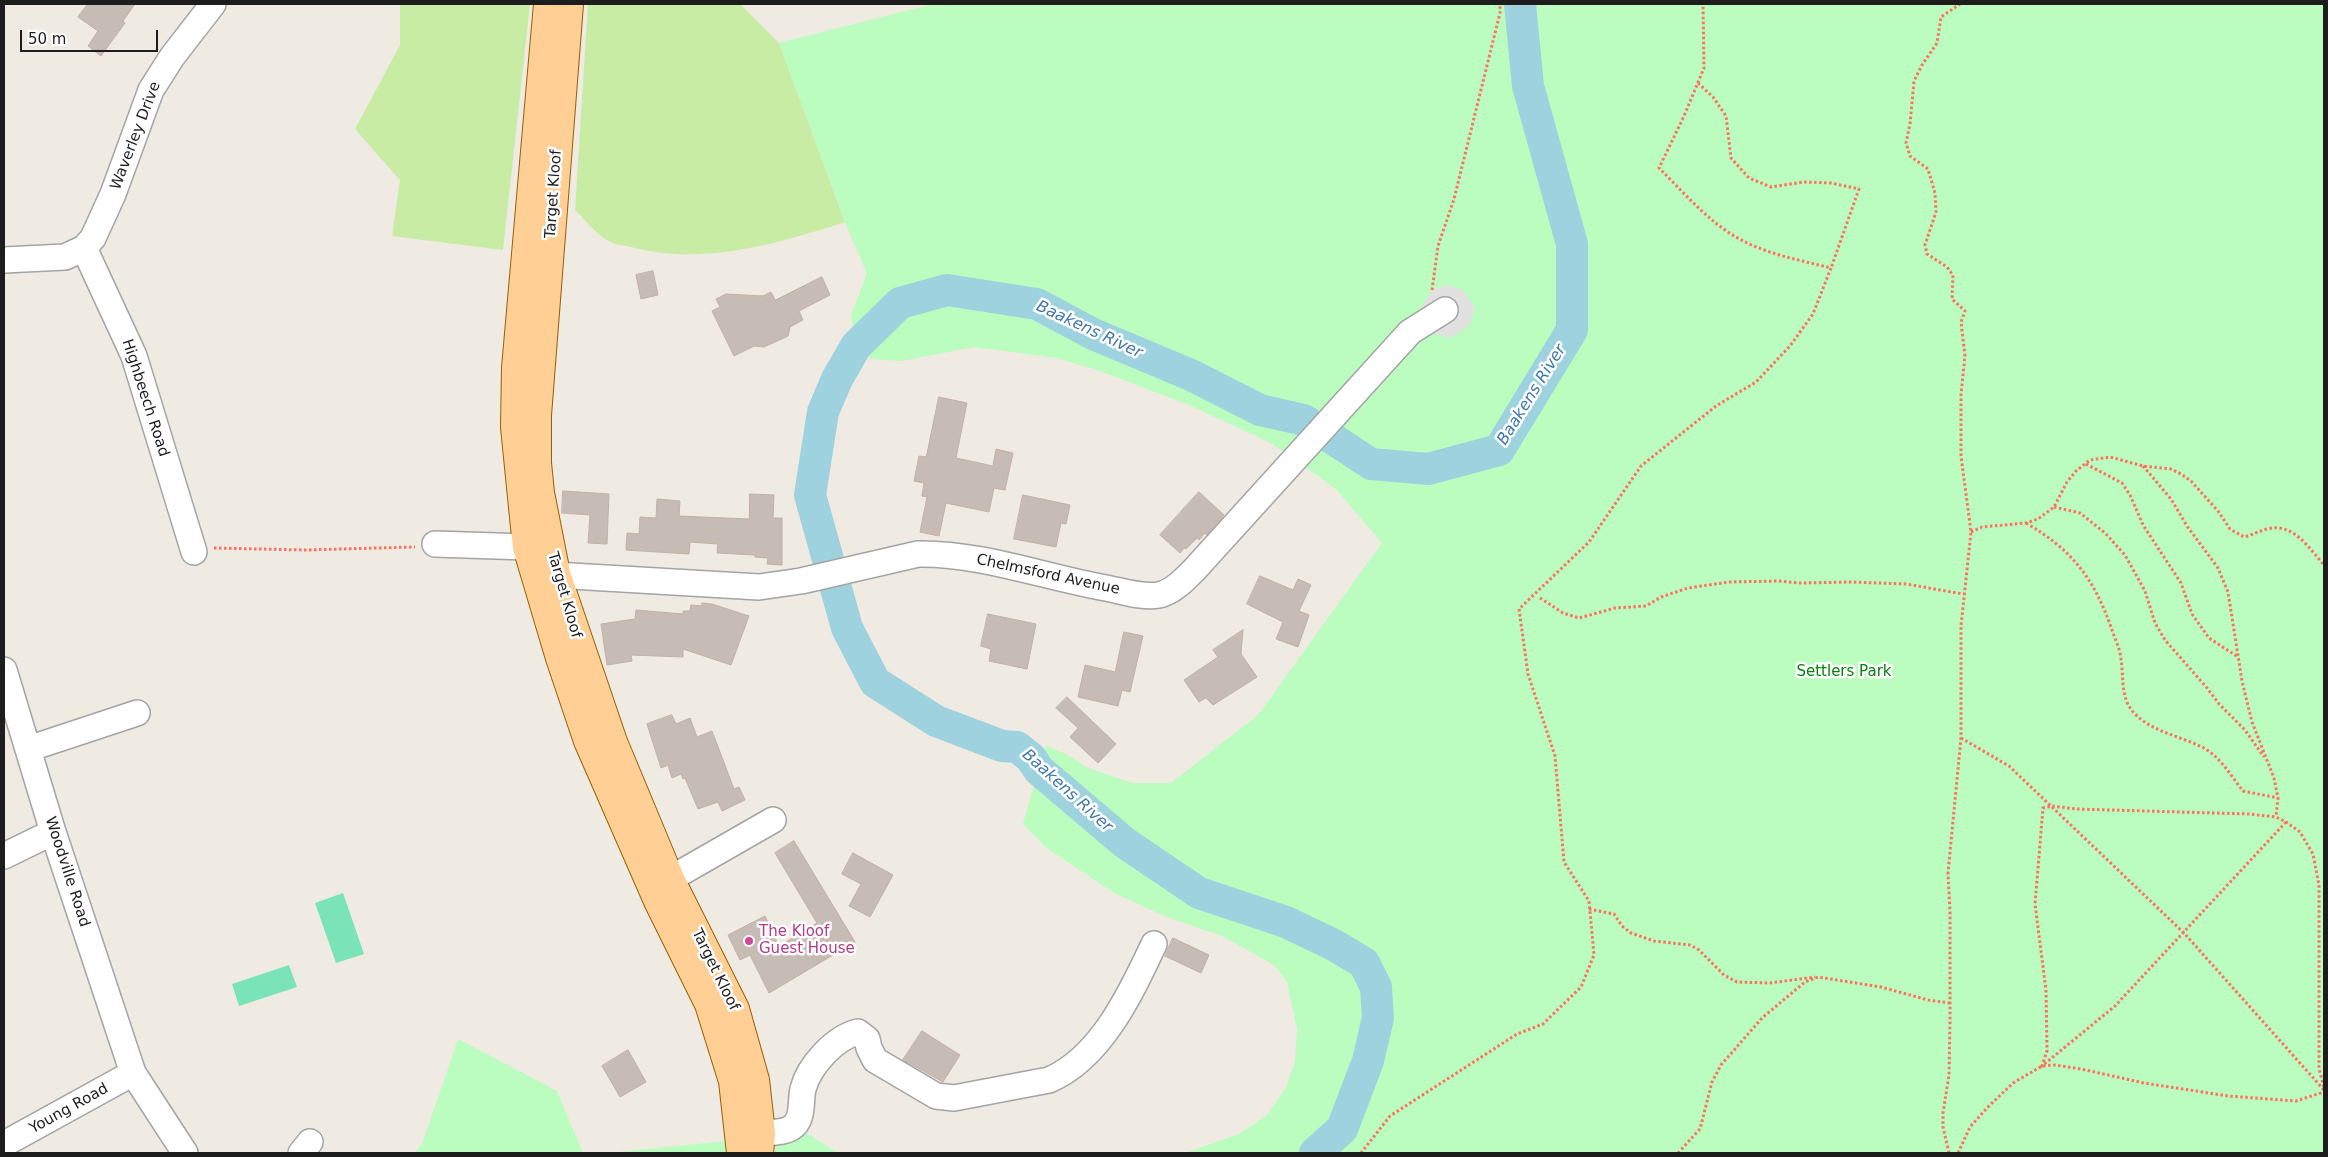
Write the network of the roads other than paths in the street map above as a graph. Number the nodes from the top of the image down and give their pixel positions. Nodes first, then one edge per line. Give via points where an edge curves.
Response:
1 (213, 4) edge
2 (548, 4) edge
3 (569, 4) edge
4 (84, 248) junction
5 (4, 260) edge
6 (536, 279) junction
7 (1438, 300) road end
8 (435, 544) road end
9 (192, 546) road end
10 (527, 547) junction
11 (545, 574) junction
12 (4, 670) edge
13 (137, 713) dead end
14 (28, 749) junction
15 (773, 820) dead end
16 (54, 832) junction
17 (4, 856) edge
18 (670, 879) junction
19 (1154, 944) dead end
20 (133, 1073) junction
21 (760, 1143) edge
22 (4, 1144) edge
23 (184, 1153) edge
24 (741, 1153) edge

1 - 4 street, Waverley Drive via 151,90 100,225
2 - 6 main road, Target Kloof
3 - 6 main road, Target Kloof
4 - 5 street via 64,257
4 - 9 street, Highbeech Road via 134,356
6 - 10 main road, Target Kloof via 516,368 515,428
6 - 11 main road, Target Kloof via 537,463 546,529
7 - 11 street, Chelmsford Avenue via 1187,577 1170,591 1159,595 1097,587 934,554 918,554 801,581 759,587
8 - 10 street
10 - 11 main road, Target Kloof
11 - 18 main road, Target Kloof
11 - 24 main road, Target Kloof via 560,658 588,741 658,901 709,1004 733,1081
12 - 14 street, Woodville Road
13 - 14 street
14 - 16 street, Woodville Road
15 - 18 street
16 - 17 street
16 - 20 street, Woodville Road
18 - 21 main road, Target Kloof via 735,1009 755,1080
19 - 21 street via 1130,995 1101,1037 1082,1059 1058,1076 944,1098 875,1060 867,1038 858,1032 832,1047 808,1074 800,1115 792,1128
20 - 22 street, Young Road
20 - 23 street, Woodville Road

